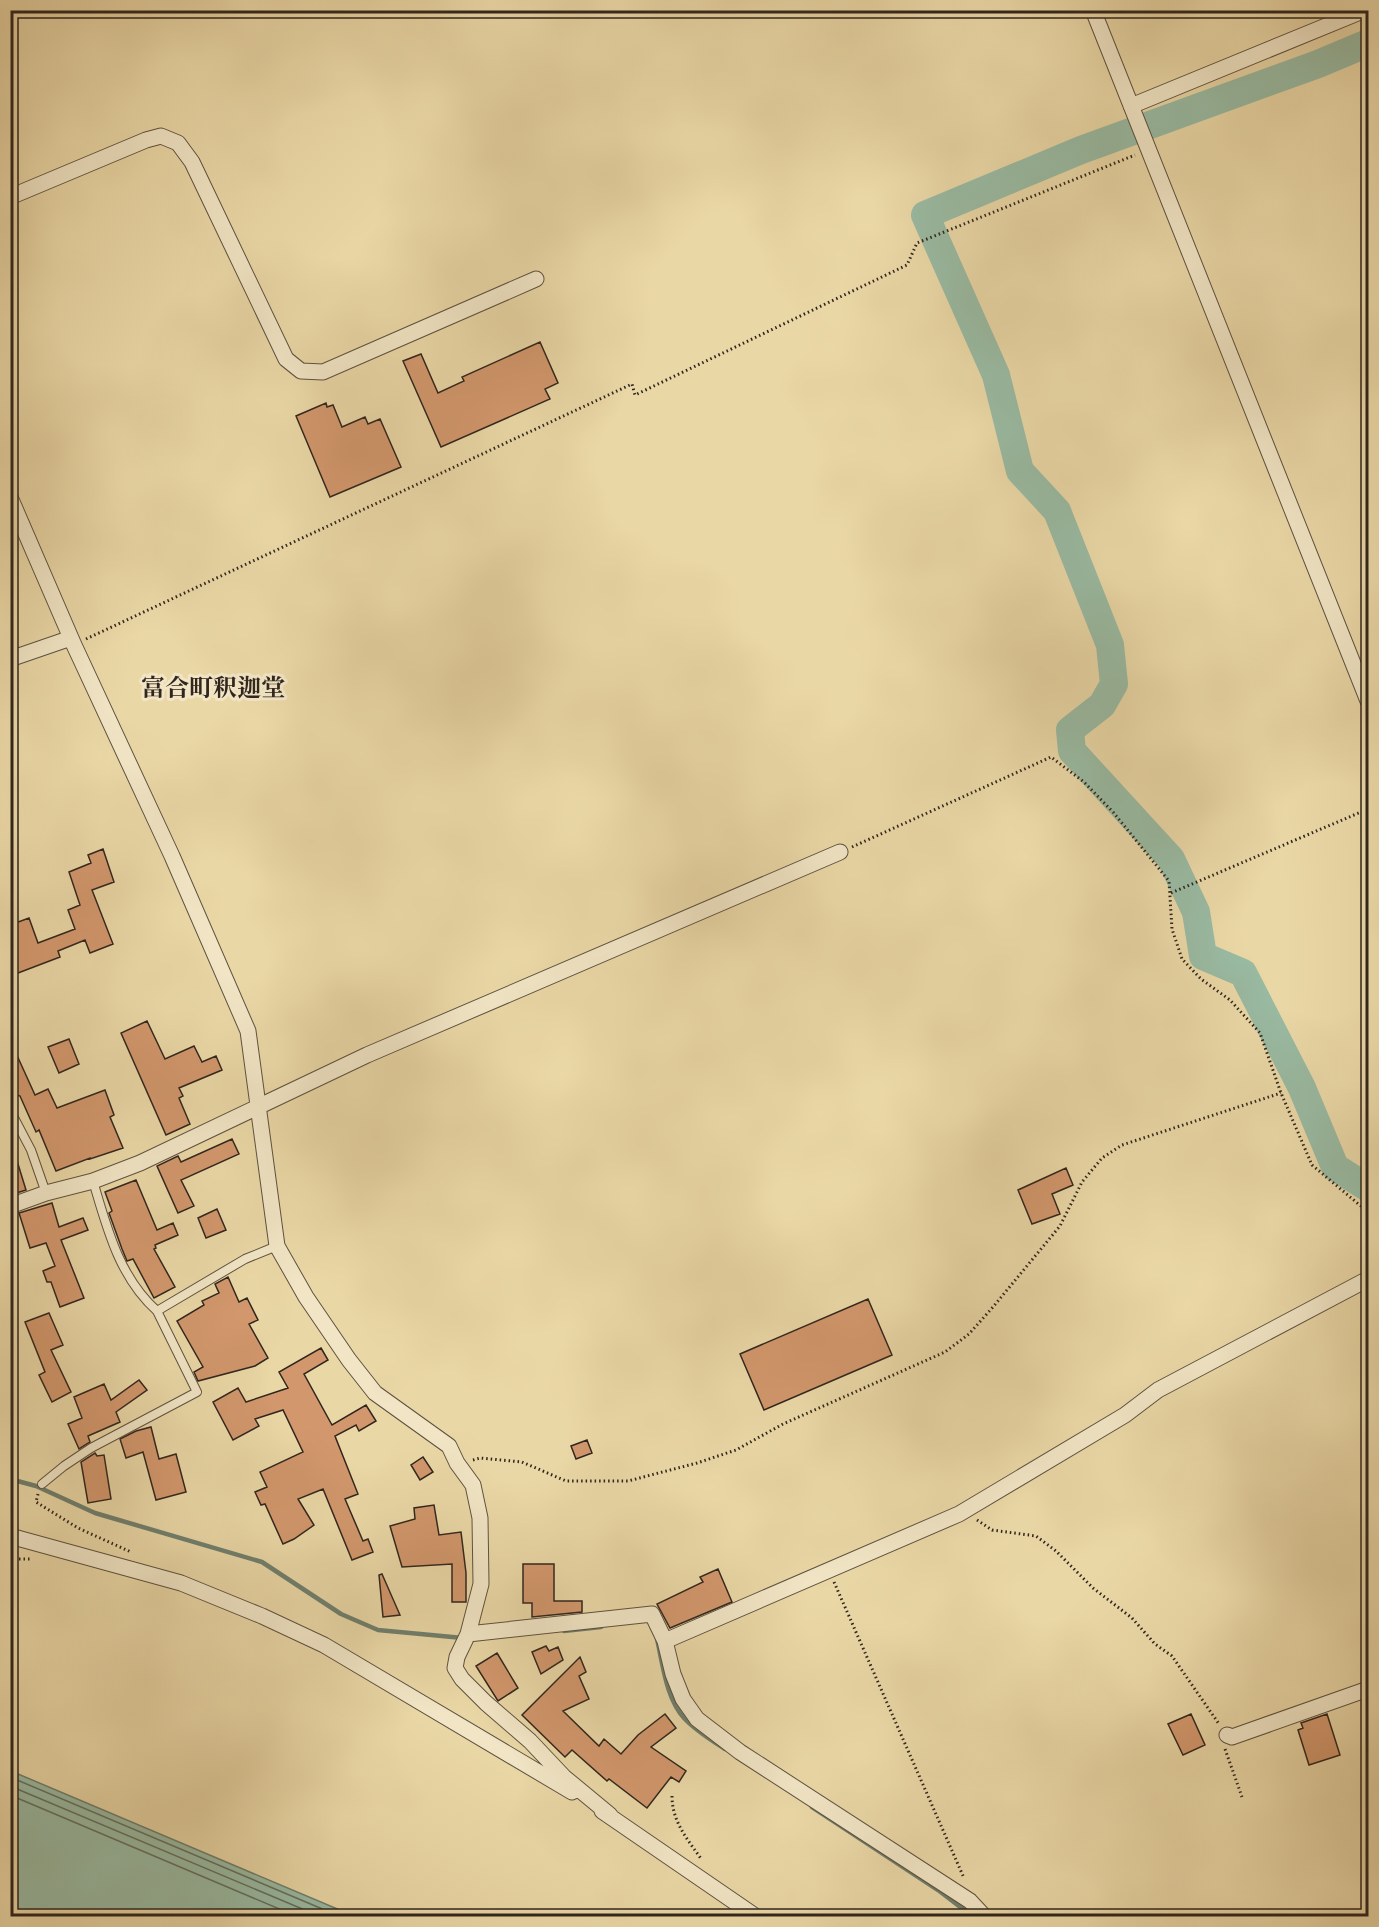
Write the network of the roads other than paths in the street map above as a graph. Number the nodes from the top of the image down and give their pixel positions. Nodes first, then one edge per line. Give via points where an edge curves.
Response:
1 (1093, 10) edge
2 (1365, 10) edge
3 (1131, 106) junction
4 (10, 197) edge
5 (536, 279) dead end
6 (10, 497) edge
7 (73, 641) junction
8 (10, 659) edge
9 (1368, 701) edge
10 (840, 852) road end
11 (259, 1107) junction
12 (10, 1110) edge
13 (93, 1180) junction
14 (46, 1193) junction
15 (10, 1206) edge
16 (277, 1246) junction
17 (1368, 1279) edge
18 (157, 1311) junction
19 (42, 1484) dead end
20 (10, 1536) edge
21 (465, 1639) junction
22 (665, 1641) junction
23 (1368, 1689) edge
24 (1227, 1735) road end
25 (610, 1815) junction
26 (979, 1911) edge
27 (754, 1917) edge

1 - 3 street
2 - 3 street
3 - 9 street
4 - 5 street via 146,140 161,136 178,144 192,162 286,359 301,371 324,372
6 - 7 street
7 - 8 street
7 - 11 street via 248,1031
10 - 11 street via 367,1055
11 - 13 street via 140,1163
11 - 16 street
12 - 14 lane via 31,1150
13 - 14 street
13 - 18 lane via 109,1234 127,1275
14 - 15 street
16 - 18 lane via 245,1259
16 - 21 street via 306,1297 375,1393 449,1446 473,1485 480,1518 481,1584
17 - 22 street via 1158,1390 1125,1415 962,1512
18 - 19 lane via 197,1392 91,1448
20 - 25 street via 181,1583 262,1616 324,1645
21 - 22 street via 593,1629 652,1614
21 - 25 street via 455,1668 462,1679 564,1777
22 - 26 street via 691,1722
23 - 24 street via 1232,1737
25 - 27 street

